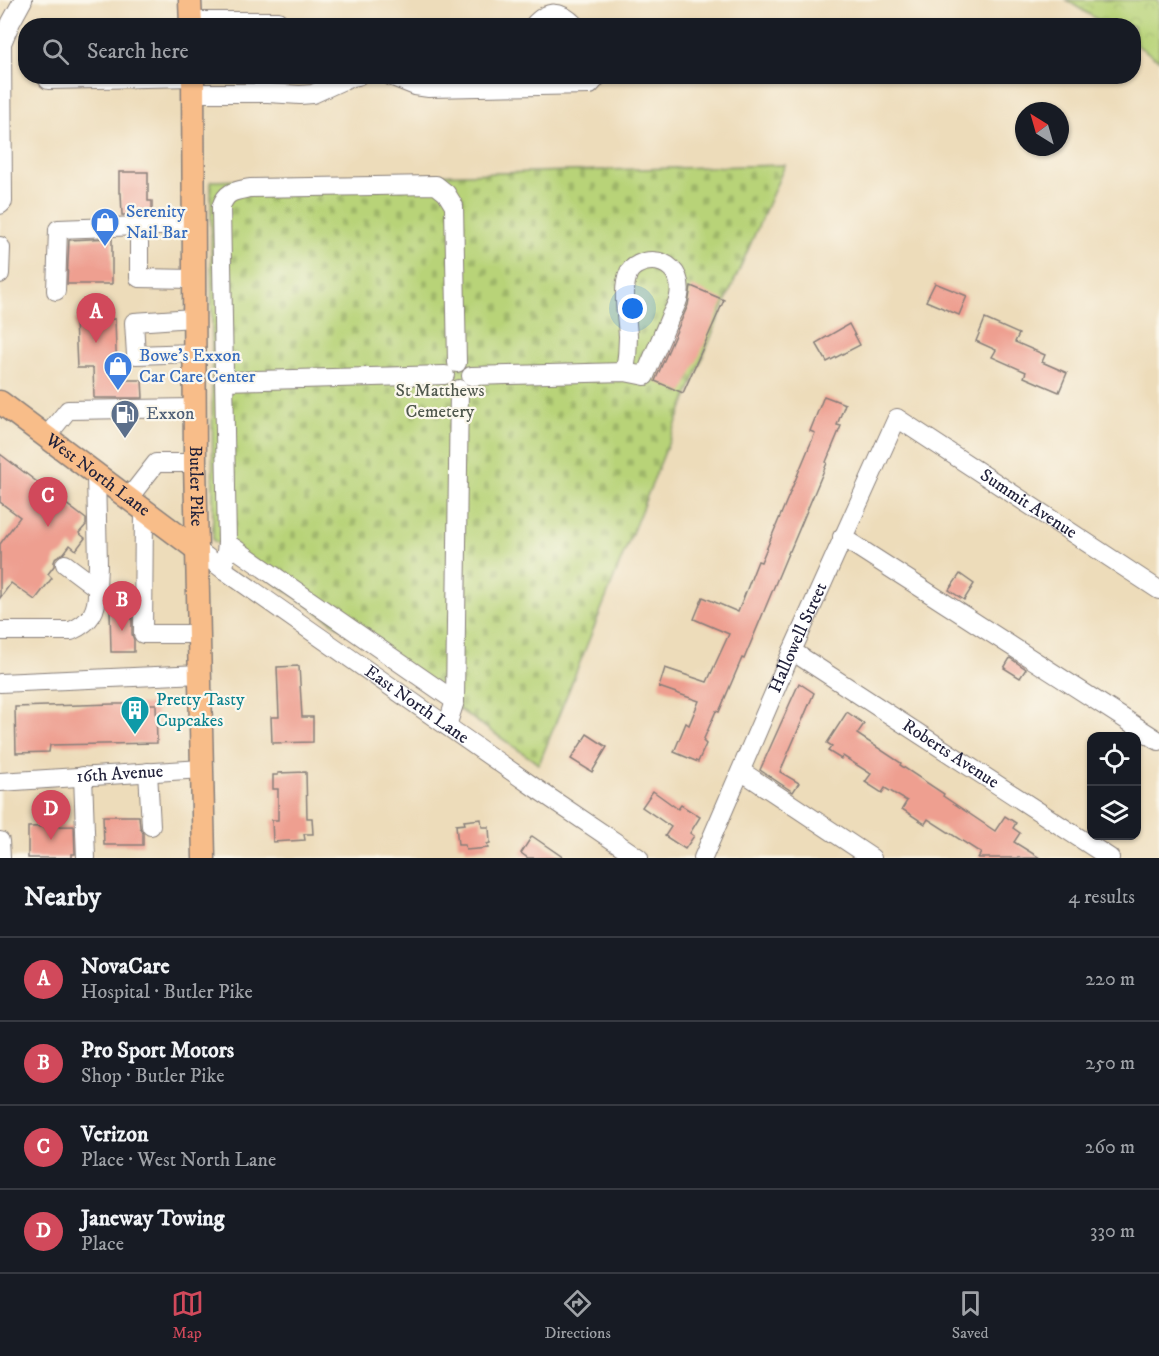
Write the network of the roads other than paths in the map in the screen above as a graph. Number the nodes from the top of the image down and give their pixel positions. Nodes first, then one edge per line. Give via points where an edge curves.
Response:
1 (23, 0) edge
2 (191, 15) edge
3 (234, 18) edge
4 (540, 18) edge
5 (569, 18) edge
6 (5, 21) edge
7 (193, 84) edge
8 (207, 84) edge
9 (335, 84) edge
10 (410, 84) edge
11 (466, 84) edge
12 (555, 84) edge
13 (591, 84) edge
14 (0, 205) edge
15 (139, 226) junction
16 (193, 226) junction
17 (0, 246) edge
18 (0, 274) edge
19 (193, 279) junction
20 (56, 291) dead end
21 (194, 318) junction
22 (194, 353) junction
23 (451, 369) junction
24 (624, 372) junction
25 (224, 381) junction
26 (465, 382) junction
27 (0, 402) edge
28 (194, 408) junction
29 (897, 418) joint
30 (46, 437) junction
31 (195, 463) junction
32 (96, 475) junction
33 (136, 505) junction
34 (842, 537) junction
35 (226, 543) junction
36 (196, 549) junction
37 (64, 564) dead end
38 (224, 570) junction
39 (97, 588) junction
40 (1159, 590) edge
41 (0, 631) edge
42 (198, 634) junction
43 (792, 651) junction
44 (200, 674) junction
45 (0, 683) edge
46 (455, 701) junction
47 (447, 726) junction
48 (1159, 741) edge
49 (202, 769) junction
50 (741, 771) junction
51 (148, 772) junction
52 (83, 776) junction
53 (0, 782) edge
54 (151, 826) dead end
55 (0, 841) edge
56 (1, 858) edge
57 (86, 858) edge
58 (204, 858) edge
59 (639, 858) edge
60 (703, 858) edge
61 (872, 858) edge
62 (1110, 858) edge

1 - 6 street
2 - 3 street
4 - 5 street via 554,13
6 - 14 street
7 - 16 main road, Butler Pike
8 - 9 street via 300,95
10 - 11 street via 429,88
12 - 13 street
15 - 16 street
15 - 19 street via 138,278
15 - 20 street via 58,229
16 - 19 main road, Butler Pike
17 - 18 street
19 - 21 main road, Butler Pike
21 - 22 main road, Butler Pike
21 - 22 street via 135,322 136,355
22 - 28 main road, Butler Pike
23 - 25 street
23 - 25 street via 454,206 446,194 436,186 250,188 231,192 222,207
23 - 26 street via 467,366 470,369
24 - 24 street via 645,376 679,297 679,281 672,268 663,263 653,260 630,270 625,294 628,338
24 - 26 street
25 - 35 street
26 - 46 street
27 - 30 main road, West North Lane
28 - 30 street via 68,410
28 - 31 main road, Butler Pike
29 - 34 street, Hallowell Street
29 - 40 street, Summit Avenue
30 - 32 main road, West North Lane
31 - 33 street via 156,464
31 - 36 main road, Butler Pike
32 - 33 main road, West North Lane
32 - 39 street
33 - 36 main road, West North Lane
33 - 42 street via 143,634
34 - 43 street, Hallowell Street
34 - 48 street
35 - 38 street
35 - 46 street
36 - 38 street, East North Lane
36 - 42 main road, Butler Pike
37 - 39 street
38 - 47 street, East North Lane
39 - 41 street via 95,610 71,631
42 - 44 main road, Butler Pike
43 - 50 street, Hallowell Street
43 - 62 street, Roberts Avenue
44 - 45 street
44 - 49 main road, Butler Pike
46 - 47 street
47 - 59 street, East North Lane
49 - 51 street, 16th Avenue
49 - 58 main road, Butler Pike
50 - 60 street, Hallowell Street
50 - 61 street
51 - 52 street, 16th Avenue
51 - 54 street
52 - 53 street, 16th Avenue
52 - 57 street
55 - 56 street

